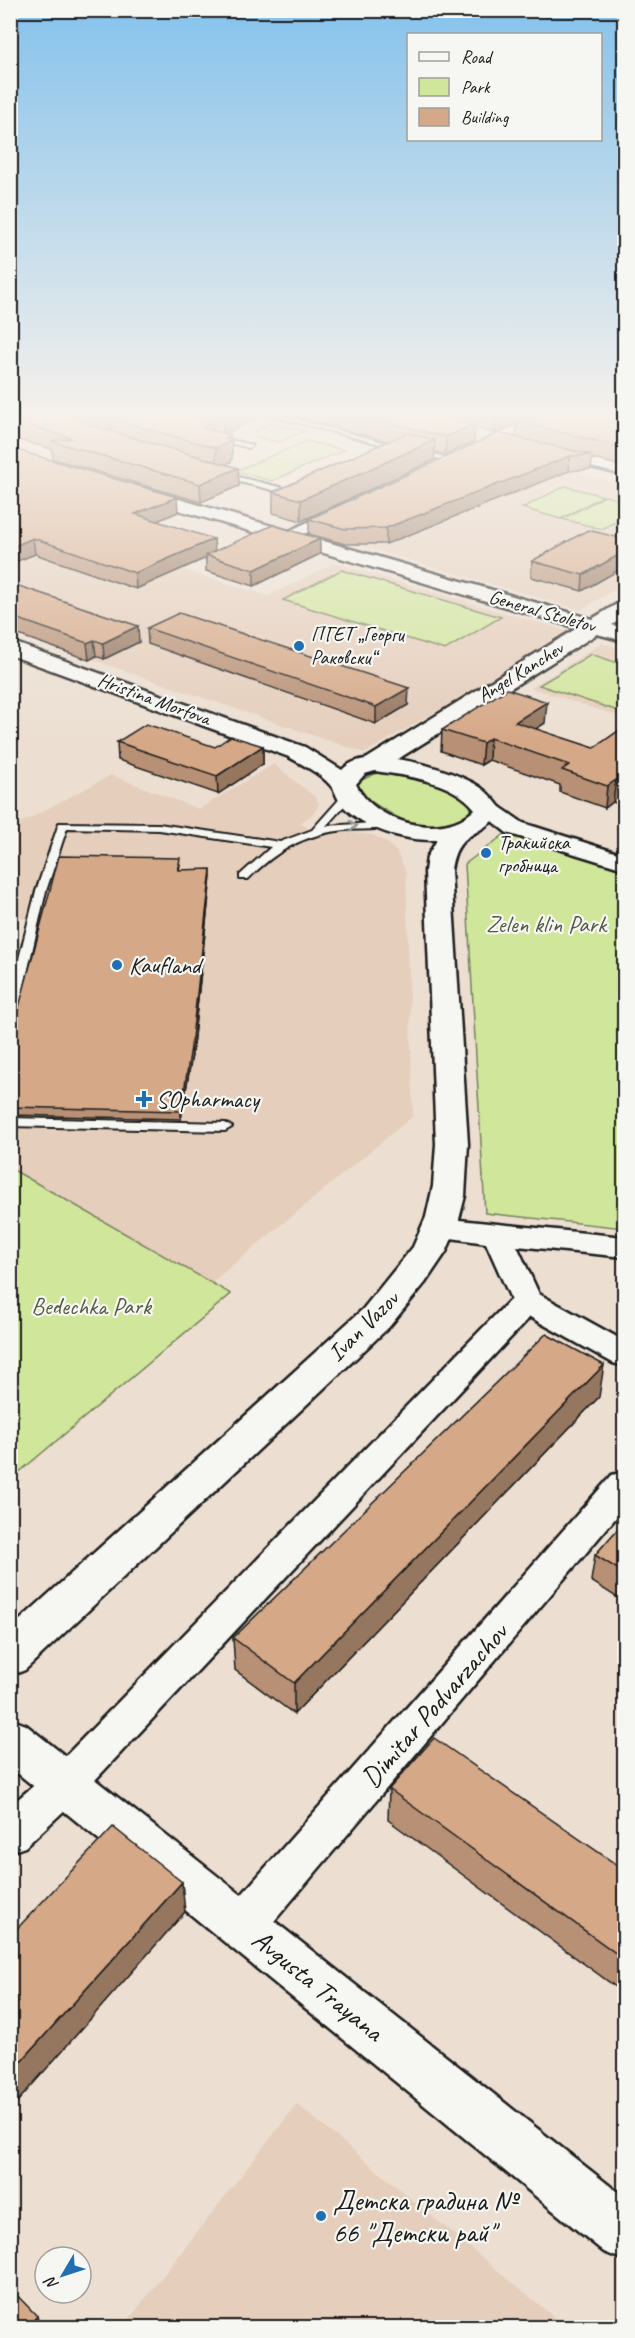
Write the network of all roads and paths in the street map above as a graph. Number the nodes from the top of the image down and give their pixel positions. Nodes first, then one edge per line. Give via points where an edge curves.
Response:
1 (243, 523) edge
2 (315, 523) edge
3 (287, 536) junction
4 (624, 608) edge
5 (595, 626) junction
6 (624, 635) edge
7 (10, 647) edge
8 (416, 737) junction
9 (297, 752) junction
10 (370, 765) junction
11 (424, 774) junction
12 (345, 789) junction
13 (489, 810) junction
14 (395, 827) junction
15 (317, 830) junction
16 (460, 830) junction
17 (550, 840) junction
18 (278, 845) junction
19 (624, 862) edge
20 (438, 871) junction
21 (244, 877) dead end
22 (10, 1021) edge
23 (10, 1122) edge
24 (225, 1127) dead end
25 (440, 1228) junction
26 (497, 1234) junction
27 (624, 1247) edge
28 (527, 1301) junction
29 (624, 1355) edge
30 (624, 1485) edge
31 (10, 1657) edge
32 (10, 1739) edge
33 (67, 1782) junction
34 (10, 1833) edge
35 (244, 1924) junction
36 (624, 2232) edge

1 - 3 main road, General Stoletov
2 - 3 street
3 - 5 main road, General Stoletov
4 - 5 main road, Angel Kanchev
5 - 6 main road, General Stoletov
5 - 8 main road, Angel Kanchev
7 - 9 main road, Hristina Morfova
8 - 10 main road, Angel Kanchev
8 - 11 main road via 409,757
9 - 10 main road, Hristina Morfova
9 - 12 main road, Hristina Morfova via 316,762
10 - 11 main road, Hristina Morfova
10 - 12 main road, Angel Kanchev via 351,773
11 - 13 main road, Hristina Morfova via 468,789 480,796
12 - 14 main road, Hristina Morfova via 367,812
12 - 15 lane
13 - 16 main road via 479,822
13 - 17 street via 515,828
15 -> 14 lane
14 - 16 main road via 435,834
14 - 20 main road via 424,850
15 - 18 lane
16 - 17 street
16 - 20 main road, Ivan Vazov via 440,857
17 - 19 street
18 - 21 lane
18 - 22 lane via 159,827 63,825 41,891
20 - 25 main road, Ivan Vazov via 452,1144 450,1185
23 - 24 lane
25 - 26 street
25 - 31 main road, Ivan Vazov via 415,1271 376,1317
26 - 27 street
26 - 28 street
28 - 29 street
28 - 33 street
30 - 35 street, Dimitar Podvarzachov
32 - 33 main road, Avgusta Trayana
33 - 34 street
33 - 35 main road, Avgusta Trayana
35 - 36 main road, Avgusta Trayana

